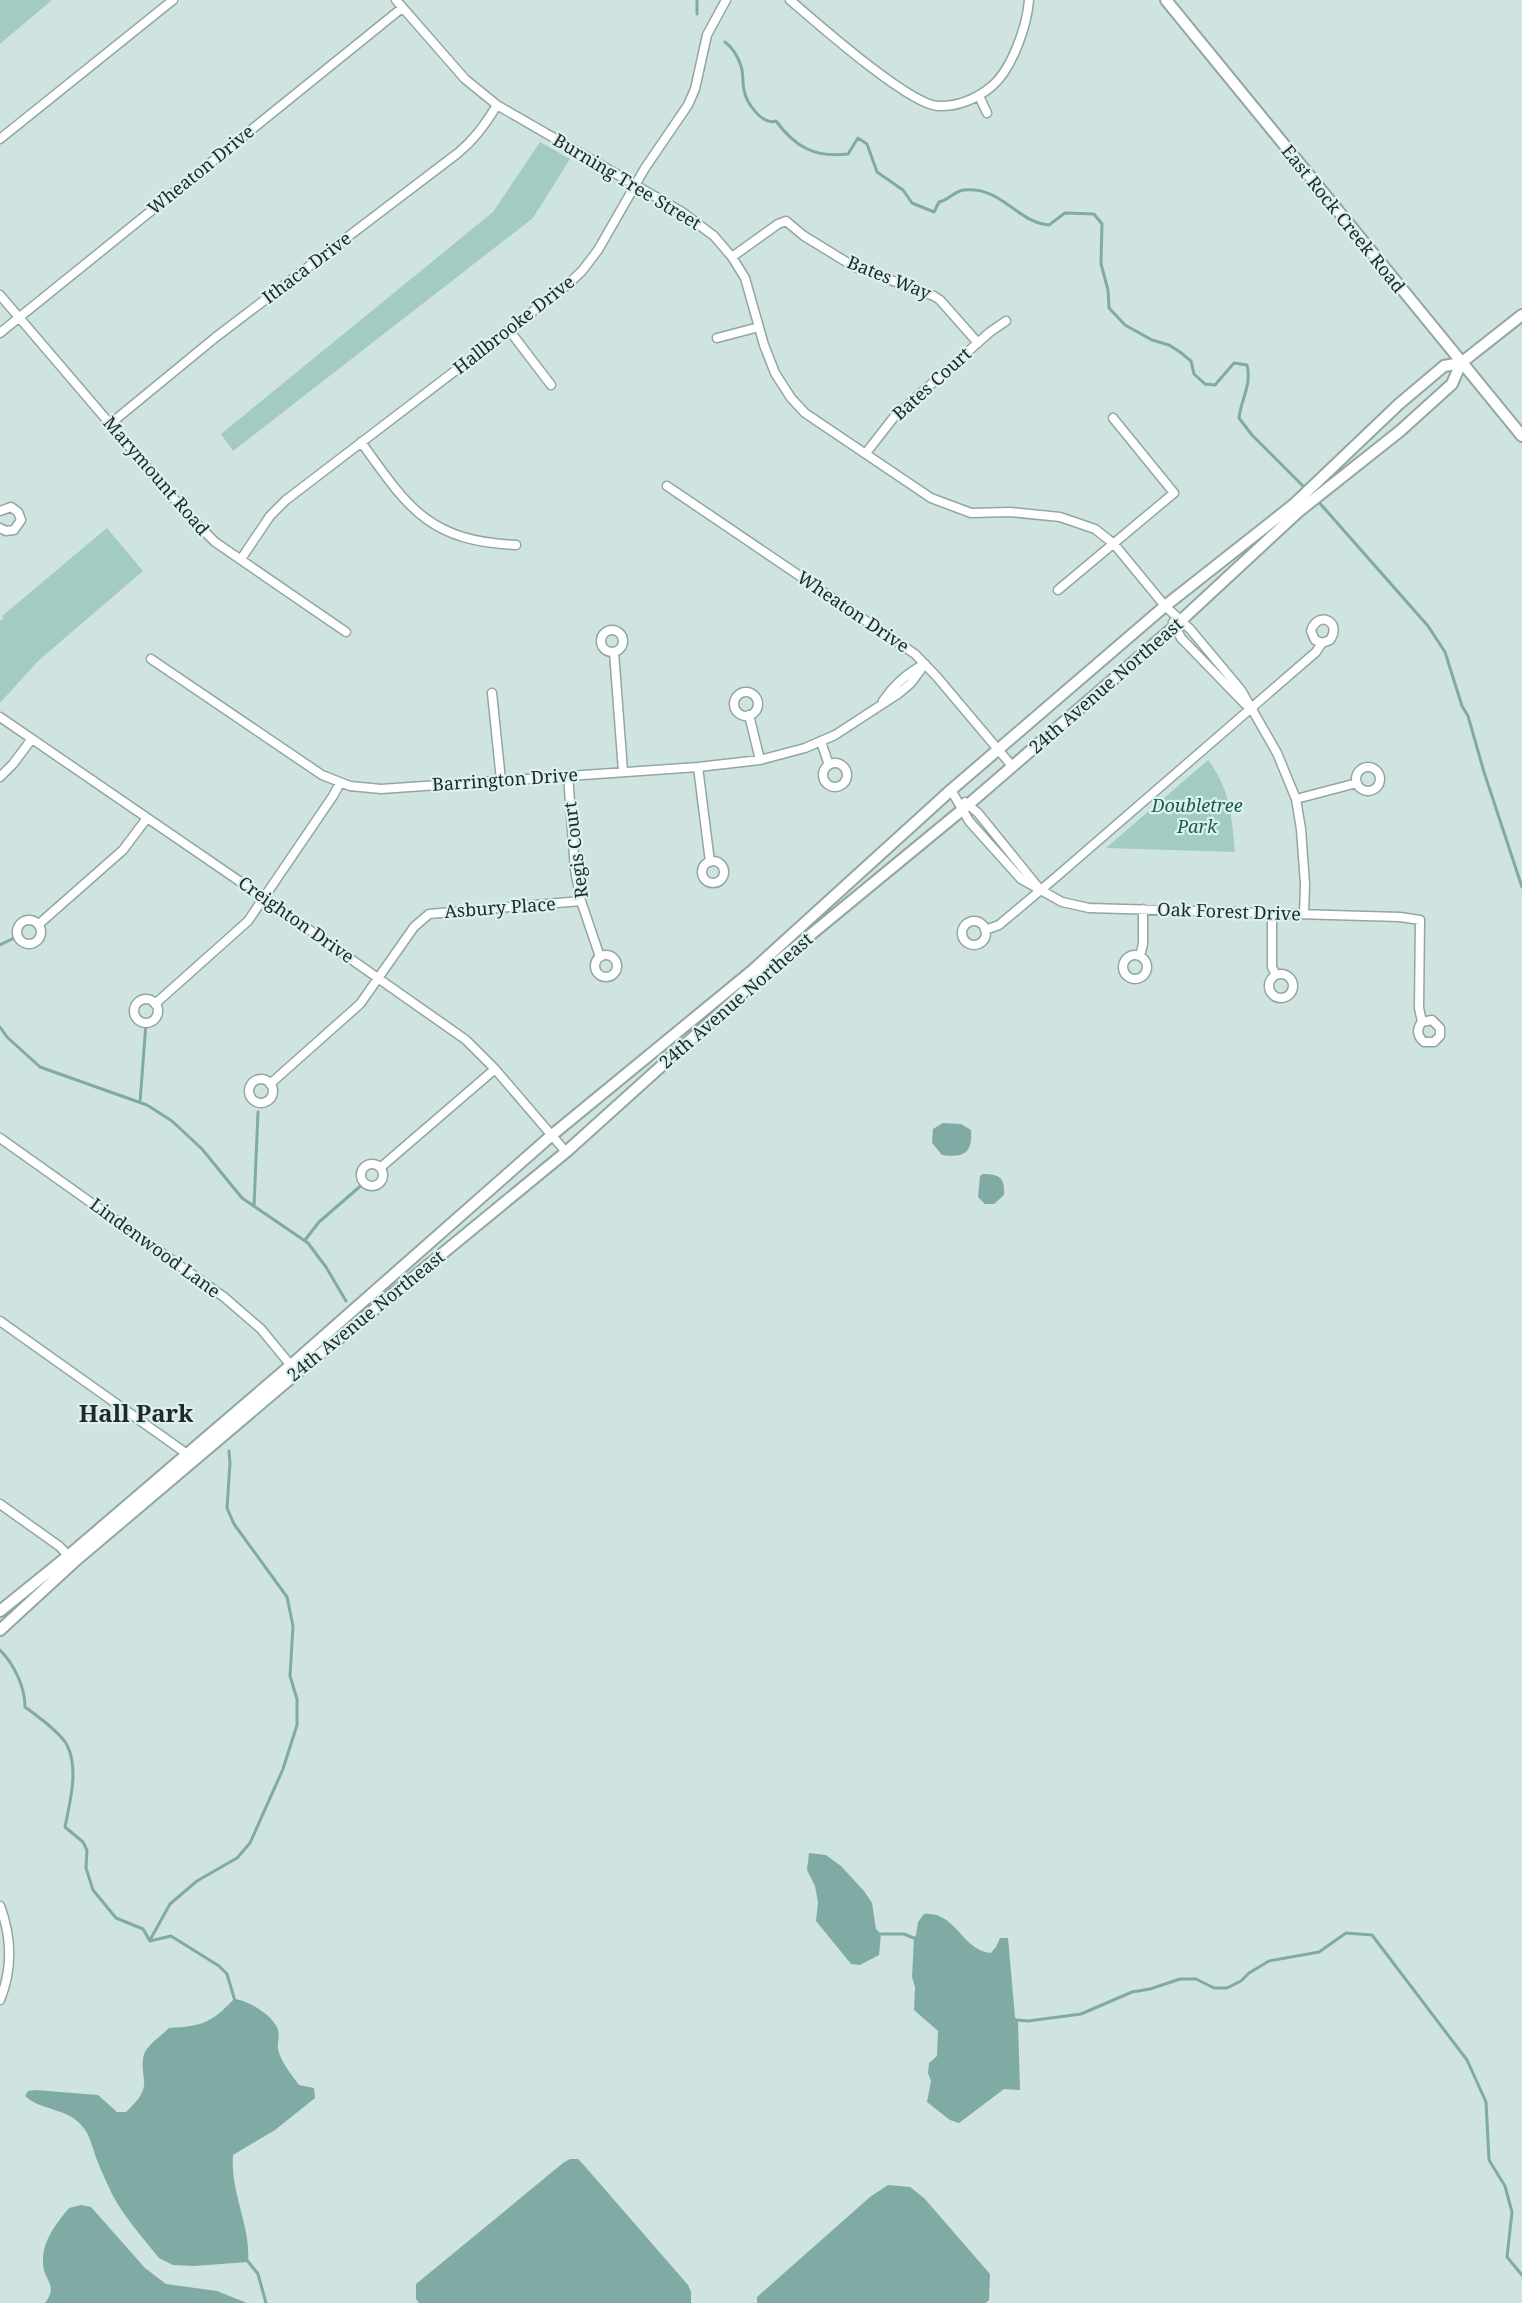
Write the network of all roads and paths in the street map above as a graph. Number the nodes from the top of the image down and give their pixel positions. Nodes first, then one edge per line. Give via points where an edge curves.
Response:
1 (173, 0) edge
2 (396, 0) edge
3 (726, 0) edge
4 (790, 0) edge
5 (1029, 0) edge
6 (1166, 0) edge
7 (402, 8) junction
8 (979, 96) junction
9 (497, 105) junction
10 (987, 113) dead end
11 (0, 139) edge
12 (636, 185) junction
13 (732, 257) junction
14 (0, 295) edge
15 (1522, 315) edge
16 (18, 317) junction
17 (1006, 321) dead end
18 (759, 327) junction
19 (509, 330) junction
20 (0, 333) edge
21 (717, 338) dead end
22 (978, 343) junction
23 (1461, 363) junction
24 (551, 385) dead end
25 (1113, 418) dead end
26 (110, 424) junction
27 (1522, 436) edge
28 (361, 442) junction
29 (866, 453) junction
30 (667, 486) dead end
31 (1315, 492) junction
32 (0, 509) edge
33 (1294, 509) junction
34 (0, 528) edge
35 (516, 544) dead end
36 (1114, 544) junction
37 (240, 559) junction
38 (1058, 590) dead end
39 (1165, 606) junction
40 (1178, 623) junction
41 (346, 632) dead end
42 (1322, 643) dead end
43 (614, 652) dead end
44 (151, 659) dead end
45 (925, 664) junction
46 (492, 693) dead end
47 (1250, 708) junction
48 (749, 715) dead end
49 (0, 717) edge
50 (32, 740) junction
51 (821, 742) junction
52 (999, 750) junction
53 (760, 760) junction
54 (829, 765) dead end
55 (1012, 766) junction
56 (698, 767) junction
57 (622, 771) junction
58 (568, 775) junction
59 (0, 777) edge
60 (501, 780) junction
61 (340, 783) junction
62 (1357, 783) dead end
63 (951, 790) junction
64 (1296, 799) junction
65 (965, 807) junction
66 (147, 818) junction
67 (710, 862) dead end
68 (1041, 890) junction
69 (264, 898) junction
70 (581, 900) junction
71 (1143, 909) junction
72 (1272, 913) junction
73 (1304, 914) junction
74 (39, 924) dead end
75 (985, 930) dead end
76 (1140, 956) dead end
77 (600, 957) dead end
78 (1276, 975) dead end
79 (380, 978) junction
80 (155, 1004) dead end
81 (1422, 1022) dead end
82 (495, 1069) junction
83 (270, 1084) dead end
84 (552, 1136) junction
85 (0, 1138) edge
86 (566, 1152) junction
87 (380, 1167) dead end
88 (0, 1321) edge
89 (294, 1369) junction
90 (191, 1457) junction
91 (0, 1504) edge
92 (71, 1559) junction
93 (0, 1611) edge
94 (0, 1630) edge
95 (0, 1906) edge
96 (0, 2000) edge

1 - 11 street
2 - 7 street, Burning Tree Street
3 - 12 street, Hallbrooke Drive via 707,35 693,96
4 - 8 street via 905,92 931,104 947,105
5 - 8 street via 1005,73
6 - 23 street, East Rock Creek Road
7 - 9 street, Burning Tree Street via 465,79
7 - 16 street, Wheaton Drive
8 - 10 street
9 - 12 street, Burning Tree Street
9 - 26 street, Ithaca Drive via 472,142 216,337
12 - 13 street, Burning Tree Street via 696,220
12 - 19 street, Hallbrooke Drive via 582,271
13 - 18 street, Burning Tree Street via 745,278
13 - 22 street, Bates Way via 786,221 853,266 934,296
14 - 16 street, Marymount Road
15 - 23 street, 24th Avenue Northeast
16 - 20 street, Wheaton Drive
16 - 26 street, Marymount Road
17 - 22 street, Bates Court
18 - 21 street
18 - 29 street, Burning Tree Street via 775,373 791,398 805,413
19 - 24 street
19 - 28 street, Hallbrooke Drive
22 - 29 street, Bates Court via 894,417
23 - 27 street, East Rock Creek Road
23 - 31 street, 24th Avenue Northeast via 1452,384 1400,431
23 - 31 street, 24th Avenue Northeast via 1444,366 1399,404
25 - 36 street via 1174,493
26 - 37 street, Marymount Road via 200,528
28 - 35 street via 411,507 434,525 460,537
28 - 37 street, Hallbrooke Drive via 276,509
29 - 36 street, Burning Tree Street via 931,498 971,513 1060,517 1095,529
30 - 45 street, Wheaton Drive
31 - 33 street, 24th Avenue Northeast
32 - 34 street via 11,507 21,520 14,530
33 - 39 street, 24th Avenue Northeast
33 - 40 street, 24th Avenue Northeast
36 - 38 street
36 - 39 street, Burning Tree Street
37 - 41 street, Marymount Road
39 - 40 street, Burning Tree Street
39 - 52 street, 24th Avenue Northeast
40 - 47 street, Burning Tree Street via 1181,638
40 - 55 street, 24th Avenue Northeast
42 - 47 street
43 - 57 street
44 - 61 street, Barrington Drive via 296,759
45 - 51 street, Barrington Drive via 905,676 882,703
45 - 52 street, Wheaton Drive
46 - 60 street
47 - 64 street, Burning Tree Street via 1277,753
47 - 68 street
48 - 53 street
49 - 50 street, Creighton Drive
50 - 59 street
50 - 66 street, Creighton Drive
51 - 53 street, Barrington Drive
51 - 54 street
52 - 55 street, Wheaton Drive
52 - 63 street, 24th Avenue Northeast
53 - 56 street, Barrington Drive
55 - 65 street, 24th Avenue Northeast
56 - 57 street, Barrington Drive
56 - 67 street
57 - 58 street, Barrington Drive
58 - 60 street, Barrington Drive
58 - 70 street, Regis Court
60 - 61 street, Barrington Drive via 403,789
61 - 69 street
62 - 64 street
63 - 65 street, Oak Forest Drive
63 - 84 street, 24th Avenue Northeast via 753,970
64 - 73 street, Burning Tree Street via 1304,850
65 - 68 street, Oak Forest Drive via 969,821 1021,879
65 - 86 street, 24th Avenue Northeast via 769,969
66 - 69 street, Creighton Drive
66 - 74 street via 123,850
68 - 71 street, Oak Forest Drive via 1078,906
68 - 75 street via 999,925
69 - 79 street, Creighton Drive
69 - 80 street via 240,929
70 - 77 street, Regis Court
70 - 79 street, Asbury Place via 429,914 414,927
71 - 72 street, Oak Forest Drive
71 - 76 street
72 - 73 street, Oak Forest Drive
72 - 78 street via 1272,967
73 - 81 street, Oak Forest Drive via 1420,920
79 - 82 street, Creighton Drive via 466,1040
79 - 83 street, Asbury Place via 351,1014
82 - 84 street, Creighton Drive
82 - 87 street
84 - 86 street, Creighton Drive
84 - 89 street, 24th Avenue Northeast
85 - 89 street, Lindenwood Lane via 232,1303 261,1329
86 - 89 street, 24th Avenue Northeast
88 - 90 street
89 - 90 street, 24th Avenue Northeast
90 - 92 street, 24th Avenue Northeast
91 - 92 street
92 - 93 street, 24th Avenue Northeast
92 - 94 street, 24th Avenue Northeast
95 - 96 street via 10,1950

